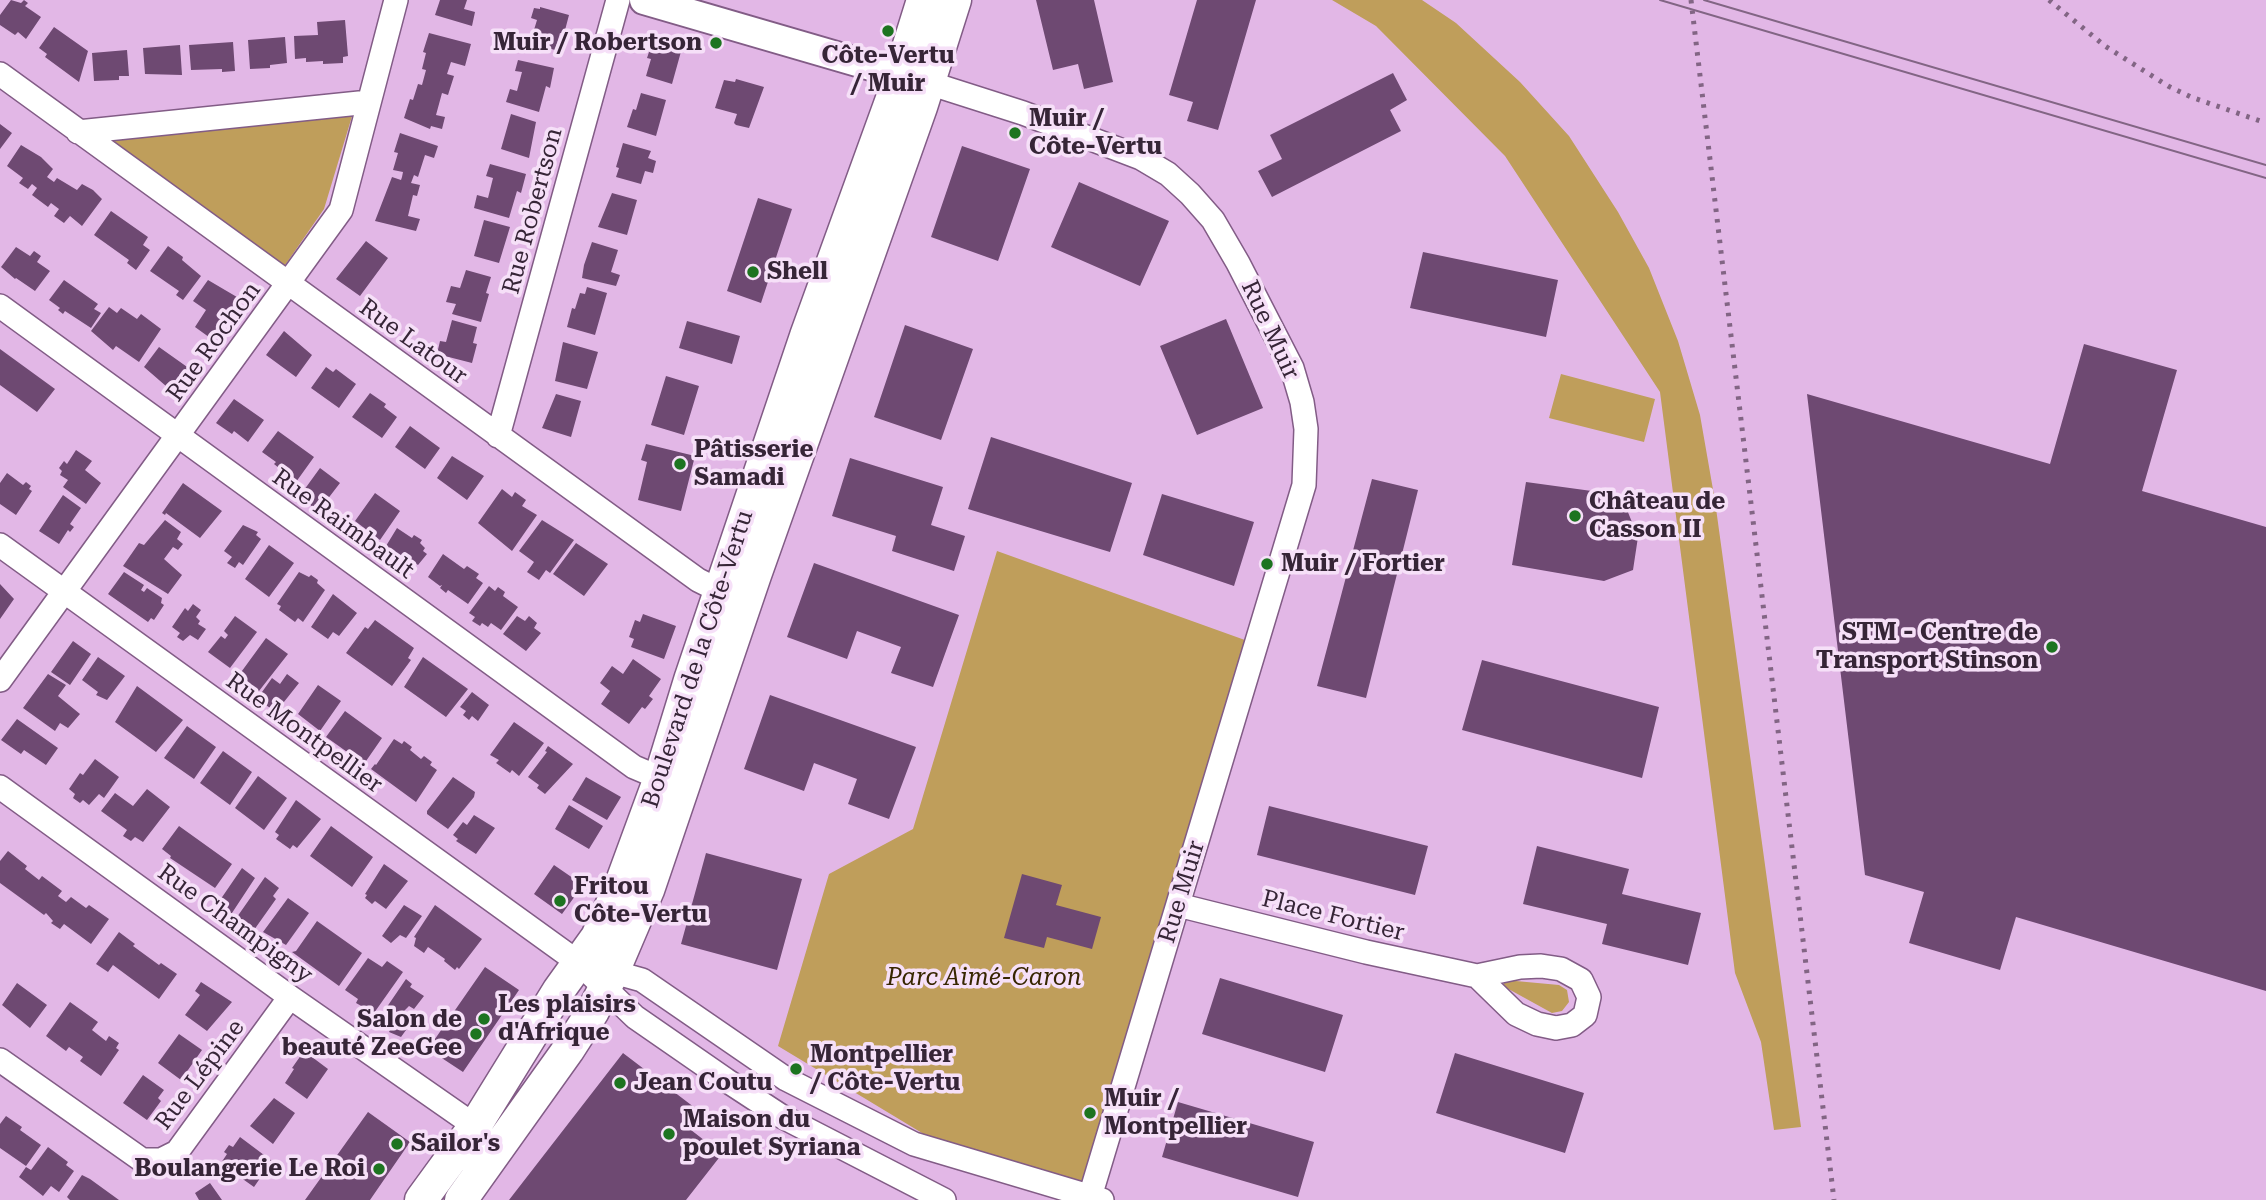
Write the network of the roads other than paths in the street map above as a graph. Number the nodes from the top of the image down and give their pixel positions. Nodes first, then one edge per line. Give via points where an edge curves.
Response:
1 (396, 0) edge
2 (618, 0) edge
3 (644, 0) edge
4 (923, 0) edge
5 (955, 0) edge
6 (0, 74) edge
7 (914, 78) junction
8 (369, 102) junction
9 (78, 132) junction
10 (289, 285) junction
11 (0, 306) edge
12 (498, 436) junction
13 (178, 437) junction
14 (0, 545) edge
15 (720, 591) junction
16 (64, 592) junction
17 (0, 680) edge
18 (660, 778) junction
19 (0, 787) edge
20 (1178, 905) junction
21 (579, 963) junction
22 (1477, 976) dead end
23 (610, 981) junction
24 (290, 997) junction
25 (0, 1060) edge
26 (475, 1126) junction
27 (1094, 1199) edge
28 (421, 1200) edge
29 (461, 1200) edge
30 (944, 1200) edge

1 - 8 street, Rue Rochon
2 - 12 street, Rue Robertson
3 - 7 street, Rue Muir
4 - 7 main road, Boulevard de la Côte-Vertu
5 - 7 main road, Boulevard de la Côte-Vertu
6 - 9 street, Rue Latour
7 - 15 main road, Boulevard de la Côte-Vertu via 806,336
7 - 20 street, Rue Muir via 1023,113 1141,158 1168,174 1213,220 1296,379 1306,429 1304,485
7 - 23 main road, Boulevard de la Côte-Vertu via 654,877
8 - 9 street
8 - 10 street, Rue Rochon via 341,210
9 - 10 street, Rue Latour
10 - 12 street, Rue Latour
10 - 13 street, Rue Rochon
11 - 13 street, Rue Raimbault
12 - 15 street, Rue Latour via 698,580
13 - 16 street, Rue Rochon
13 - 18 street, Rue Raimbault via 634,767
14 - 16 street, Rue Montpellier
15 - 18 main road, Boulevard de la Côte-Vertu
16 - 17 street, Rue Rochon
16 - 21 street, Rue Montpellier
18 - 21 main road, Boulevard de la Côte-Vertu via 604,923
19 - 24 street, Rue Champigny
20 - 22 street, Place Fortier
20 - 27 street, Rue Muir
21 - 23 street
21 - 26 main road, Boulevard de la Côte-Vertu
23 - 27 street via 642,980 786,1079 914,1144
23 - 29 main road, Boulevard de la Côte-Vertu via 568,1050
23 - 30 street via 635,1017 780,1116
24 - 25 street, Rue Lépine via 177,1152 161,1160 142,1160
24 - 26 street, Rue Champigny
26 - 28 main road, Boulevard de la Côte-Vertu

